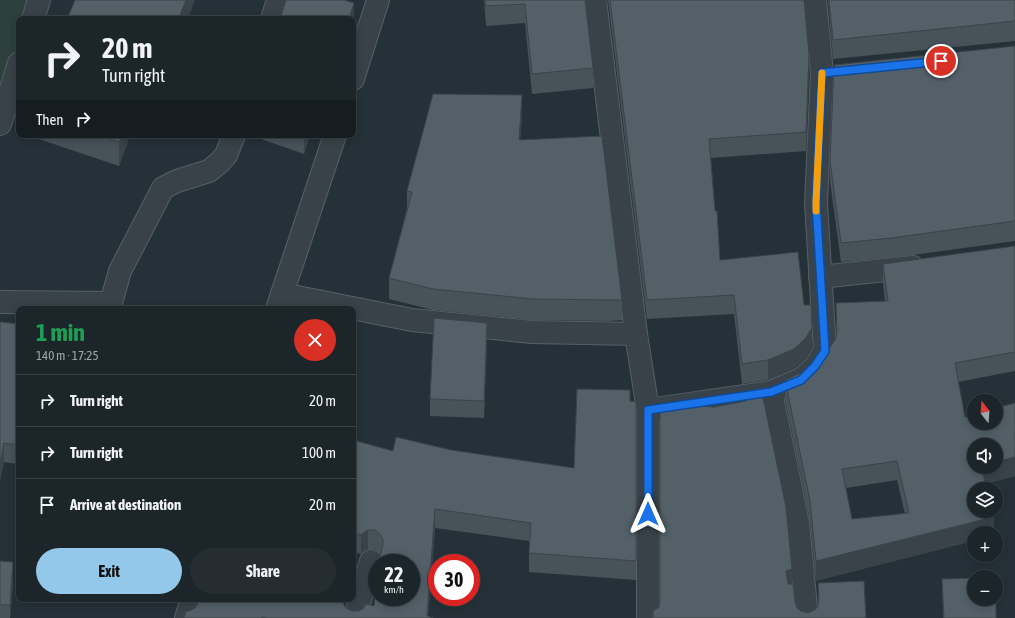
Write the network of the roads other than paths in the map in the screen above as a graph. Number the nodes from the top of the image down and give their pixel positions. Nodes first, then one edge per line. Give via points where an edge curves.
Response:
1 (39, 0) edge
2 (278, 0) edge
3 (378, 0) edge
4 (594, 0) edge
5 (815, 0) edge
6 (34, 16) edge
7 (273, 16) edge
8 (356, 70) edge
9 (845, 71) edge
10 (16, 73) edge
11 (822, 73) junction
12 (0, 124) edge
13 (233, 138) edge
14 (334, 138) edge
15 (929, 264) edge
16 (820, 277) junction
17 (0, 302) edge
18 (280, 302) edge
19 (309, 306) edge
20 (356, 312) edge
21 (636, 334) junction
22 (771, 392) junction
23 (648, 410) junction
24 (368, 572) edge
25 (191, 602) edge
26 (186, 618) edge
27 (355, 618) edge
28 (648, 618) edge
29 (807, 618) edge

1 - 6 street
2 - 7 street
3 - 8 street
4 - 21 street
5 - 11 street
9 - 11 street
10 - 12 street
11 - 16 street via 816,202
13 - 17 street via 226,156 209,171 162,188 120,271 111,303
14 - 18 street
15 - 16 street
16 - 22 street via 825,351 801,380
18 - 19 street
20 - 21 street via 532,332
21 - 23 street
22 - 23 street
22 - 29 street via 798,524
23 - 28 street
24 - 27 street
25 - 26 street

